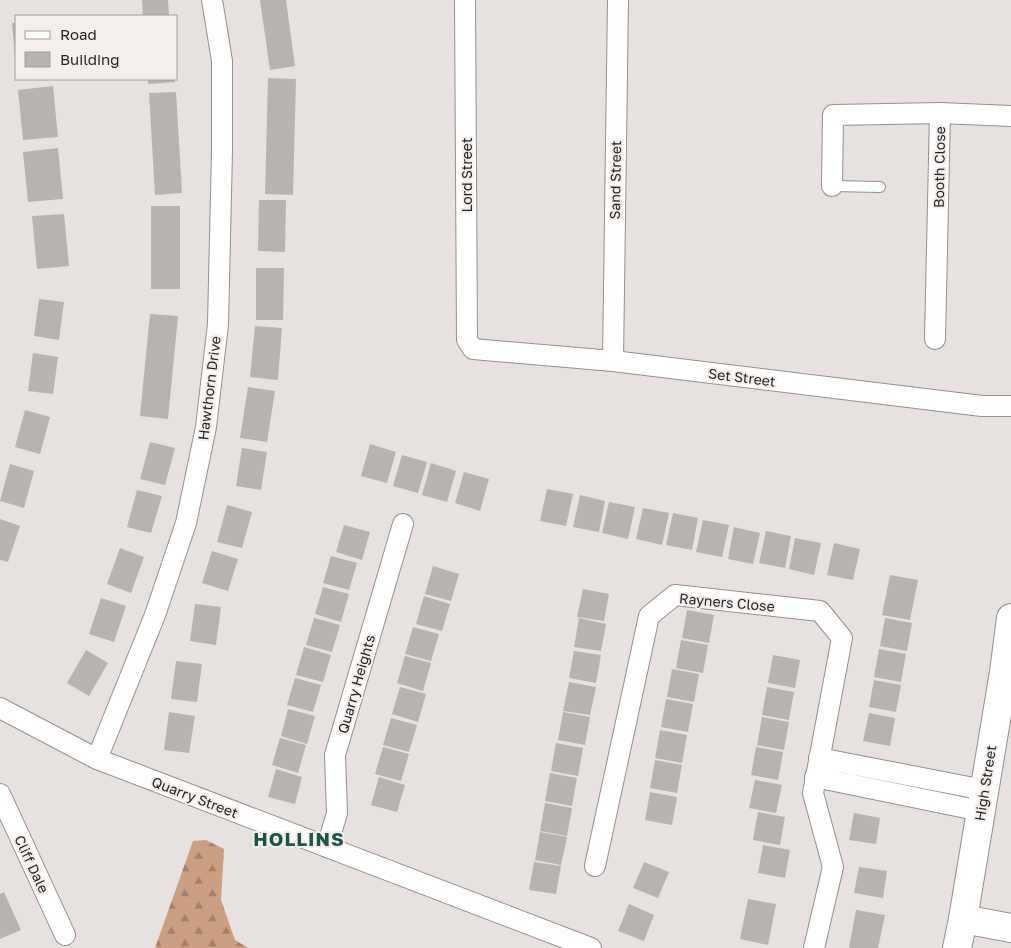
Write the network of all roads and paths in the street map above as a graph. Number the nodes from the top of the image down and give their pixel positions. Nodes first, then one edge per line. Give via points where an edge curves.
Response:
1 (212, 0) edge
2 (465, 0) edge
3 (618, 0) edge
4 (940, 113) junction
5 (1011, 116) edge
6 (832, 186) joint
7 (880, 187) dead end
8 (935, 339) dead end
9 (473, 348) joint
10 (613, 361) junction
11 (1011, 406) edge
12 (402, 524) dead end
13 (1011, 618) edge
14 (0, 708) edge
15 (819, 758) junction
16 (96, 759) junction
17 (815, 778) junction
18 (0, 794) edge
19 (982, 801) junction
20 (327, 847) junction
21 (595, 866) dead end
22 (963, 919) junction
23 (1009, 928) edge
24 (64, 935) dead end
25 (591, 948) edge
26 (814, 948) edge
27 (957, 948) edge

1 - 16 street, Hawthorn Drive via 222,61 222,151 218,324 206,427 186,523 155,615
2 - 9 street, Lord Street via 467,340
3 - 10 street, Sand Street
4 - 5 street
4 - 6 street, Booth Close via 833,115
4 - 8 street, Booth Close
6 - 7 lane
9 - 10 street, Set Street
10 - 11 street, Set Street via 982,406
12 - 20 street, Quarry Heights via 335,755 338,813
13 - 19 main road, High Street
14 - 16 street, Quarry Street
15 - 17 street, Rayners Close
15 - 19 street
15 - 21 street, Rayners Close via 842,638 820,611 675,595 649,616
16 - 20 street, Quarry Street
17 - 19 street
17 - 26 street, Rayners Close via 813,793 833,867
18 - 24 street, Cliff Dale
19 - 22 main road, High Street
20 - 25 street, Quarry Street
22 - 23 main road
22 - 27 main road, High Street

